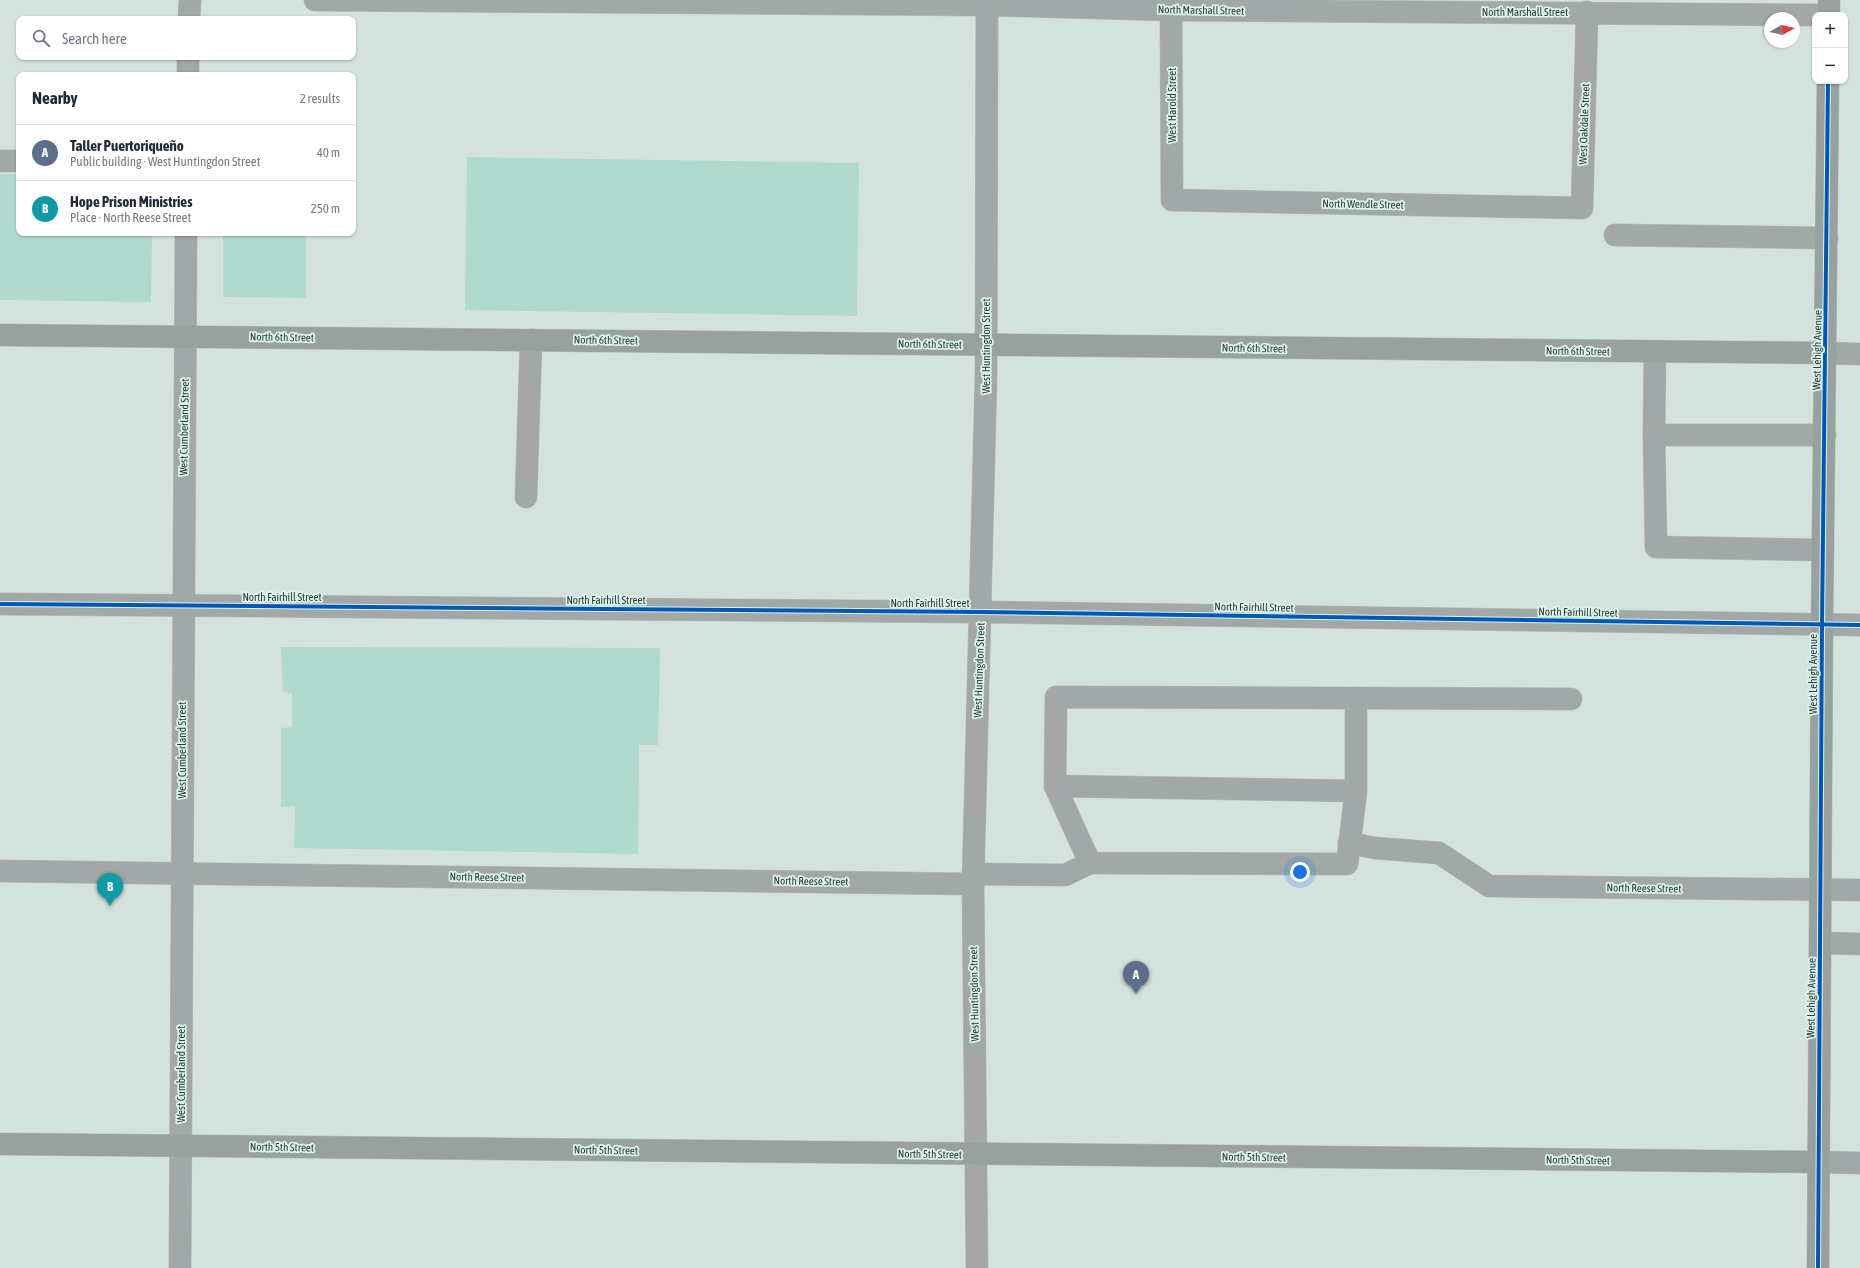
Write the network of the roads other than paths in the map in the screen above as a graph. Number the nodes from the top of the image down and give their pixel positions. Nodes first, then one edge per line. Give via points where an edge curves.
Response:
1 (190, 0) edge
2 (315, 0) edge
3 (1829, 0) edge
4 (987, 3) edge
5 (1697, 7) edge
6 (1171, 10) junction
7 (1588, 12) junction
8 (1829, 12) edge
9 (1812, 14) edge
10 (189, 16) edge
11 (188, 60) edge
12 (188, 72) edge
13 (1828, 84) edge
14 (0, 160) edge
15 (16, 161) edge
16 (1172, 200) joint
17 (1555, 208) joint
18 (1615, 235) dead end
19 (186, 236) edge
20 (1827, 238) junction
21 (0, 335) edge
22 (186, 336) junction
23 (531, 340) junction
24 (986, 344) junction
25 (1655, 352) junction
26 (1826, 353) junction
27 (1860, 354) edge
28 (1654, 435) junction
29 (1825, 435) junction
30 (526, 497) dead end
31 (1823, 550) junction
32 (0, 604) edge
33 (182, 605) junction
34 (981, 612) junction
35 (1822, 624) junction
36 (1860, 625) edge
37 (1356, 698) junction
38 (1571, 699) dead end
39 (1055, 786) junction
40 (1356, 791) junction
41 (1350, 843) junction
42 (1090, 863) junction
43 (0, 871) edge
44 (181, 873) junction
45 (973, 879) junction
46 (1821, 890) junction
47 (1860, 890) edge
48 (1820, 943) junction
49 (1860, 944) edge
50 (0, 1144) edge
51 (181, 1146) junction
52 (976, 1154) junction
53 (1818, 1162) junction
54 (1860, 1163) edge
55 (180, 1268) edge
56 (977, 1268) edge
57 (1818, 1268) edge

1 - 10 street
2 - 4 street, North Marshall Street
3 - 8 main road
4 - 6 street, North Marshall Street
4 - 24 street, West Huntingdon Street
5 - 7 street, North Marshall Street
5 - 9 street, North Marshall Street
6 - 7 street, North Marshall Street
6 - 16 street, West Harold Street
7 - 17 street, West Oakdale Street via 1582,208
11 - 12 street
13 - 20 main road, West Lehigh Avenue
14 - 15 street
16 - 17 street, North Wendle Street
18 - 20 street
19 - 22 street, West Cumberland Street
20 - 26 main road, West Lehigh Avenue
21 - 22 main road, North 6th Street
22 - 23 main road, North 6th Street
22 - 33 street, West Cumberland Street
23 - 24 main road, North 6th Street
23 - 30 street
24 - 25 main road, North 6th Street
24 - 34 street, West Huntingdon Street
25 - 26 main road, North 6th Street
25 - 28 street
26 - 27 street, North 6th Street
26 - 29 main road, West Lehigh Avenue
28 - 29 street
28 - 31 street via 1656,548
29 - 31 main road, West Lehigh Avenue
31 - 35 main road, West Lehigh Avenue
32 - 33 street, North Fairhill Street
33 - 34 street, North Fairhill Street
33 - 44 street, West Cumberland Street
34 - 35 street, North Fairhill Street
34 - 45 street, West Huntingdon Street
35 - 36 street, North Fairhill Street
35 - 46 main road, West Lehigh Avenue
37 - 38 street
37 - 39 street via 1056,697
37 - 40 street
39 - 40 street
39 - 42 street
40 - 41 street
41 - 42 street via 1346,864
41 - 46 street, North Reese Street via 1375,848 1439,853 1489,886
42 - 45 street, North Reese Street via 1065,875
43 - 44 street, North Reese Street
44 - 45 street, North Reese Street
44 - 51 street, West Cumberland Street
45 - 52 street, West Huntingdon Street
46 - 47 street, North Reese Street
46 - 48 main road, West Lehigh Avenue
48 - 49 street
48 - 53 main road, West Lehigh Avenue
50 - 51 main road, North 5th Street
51 - 52 main road, North 5th Street
51 - 55 street, West Cumberland Street
52 - 53 main road, North 5th Street
52 - 56 street, West Huntingdon Street
53 - 54 street, North 5th Street
53 - 57 main road, West Lehigh Avenue

